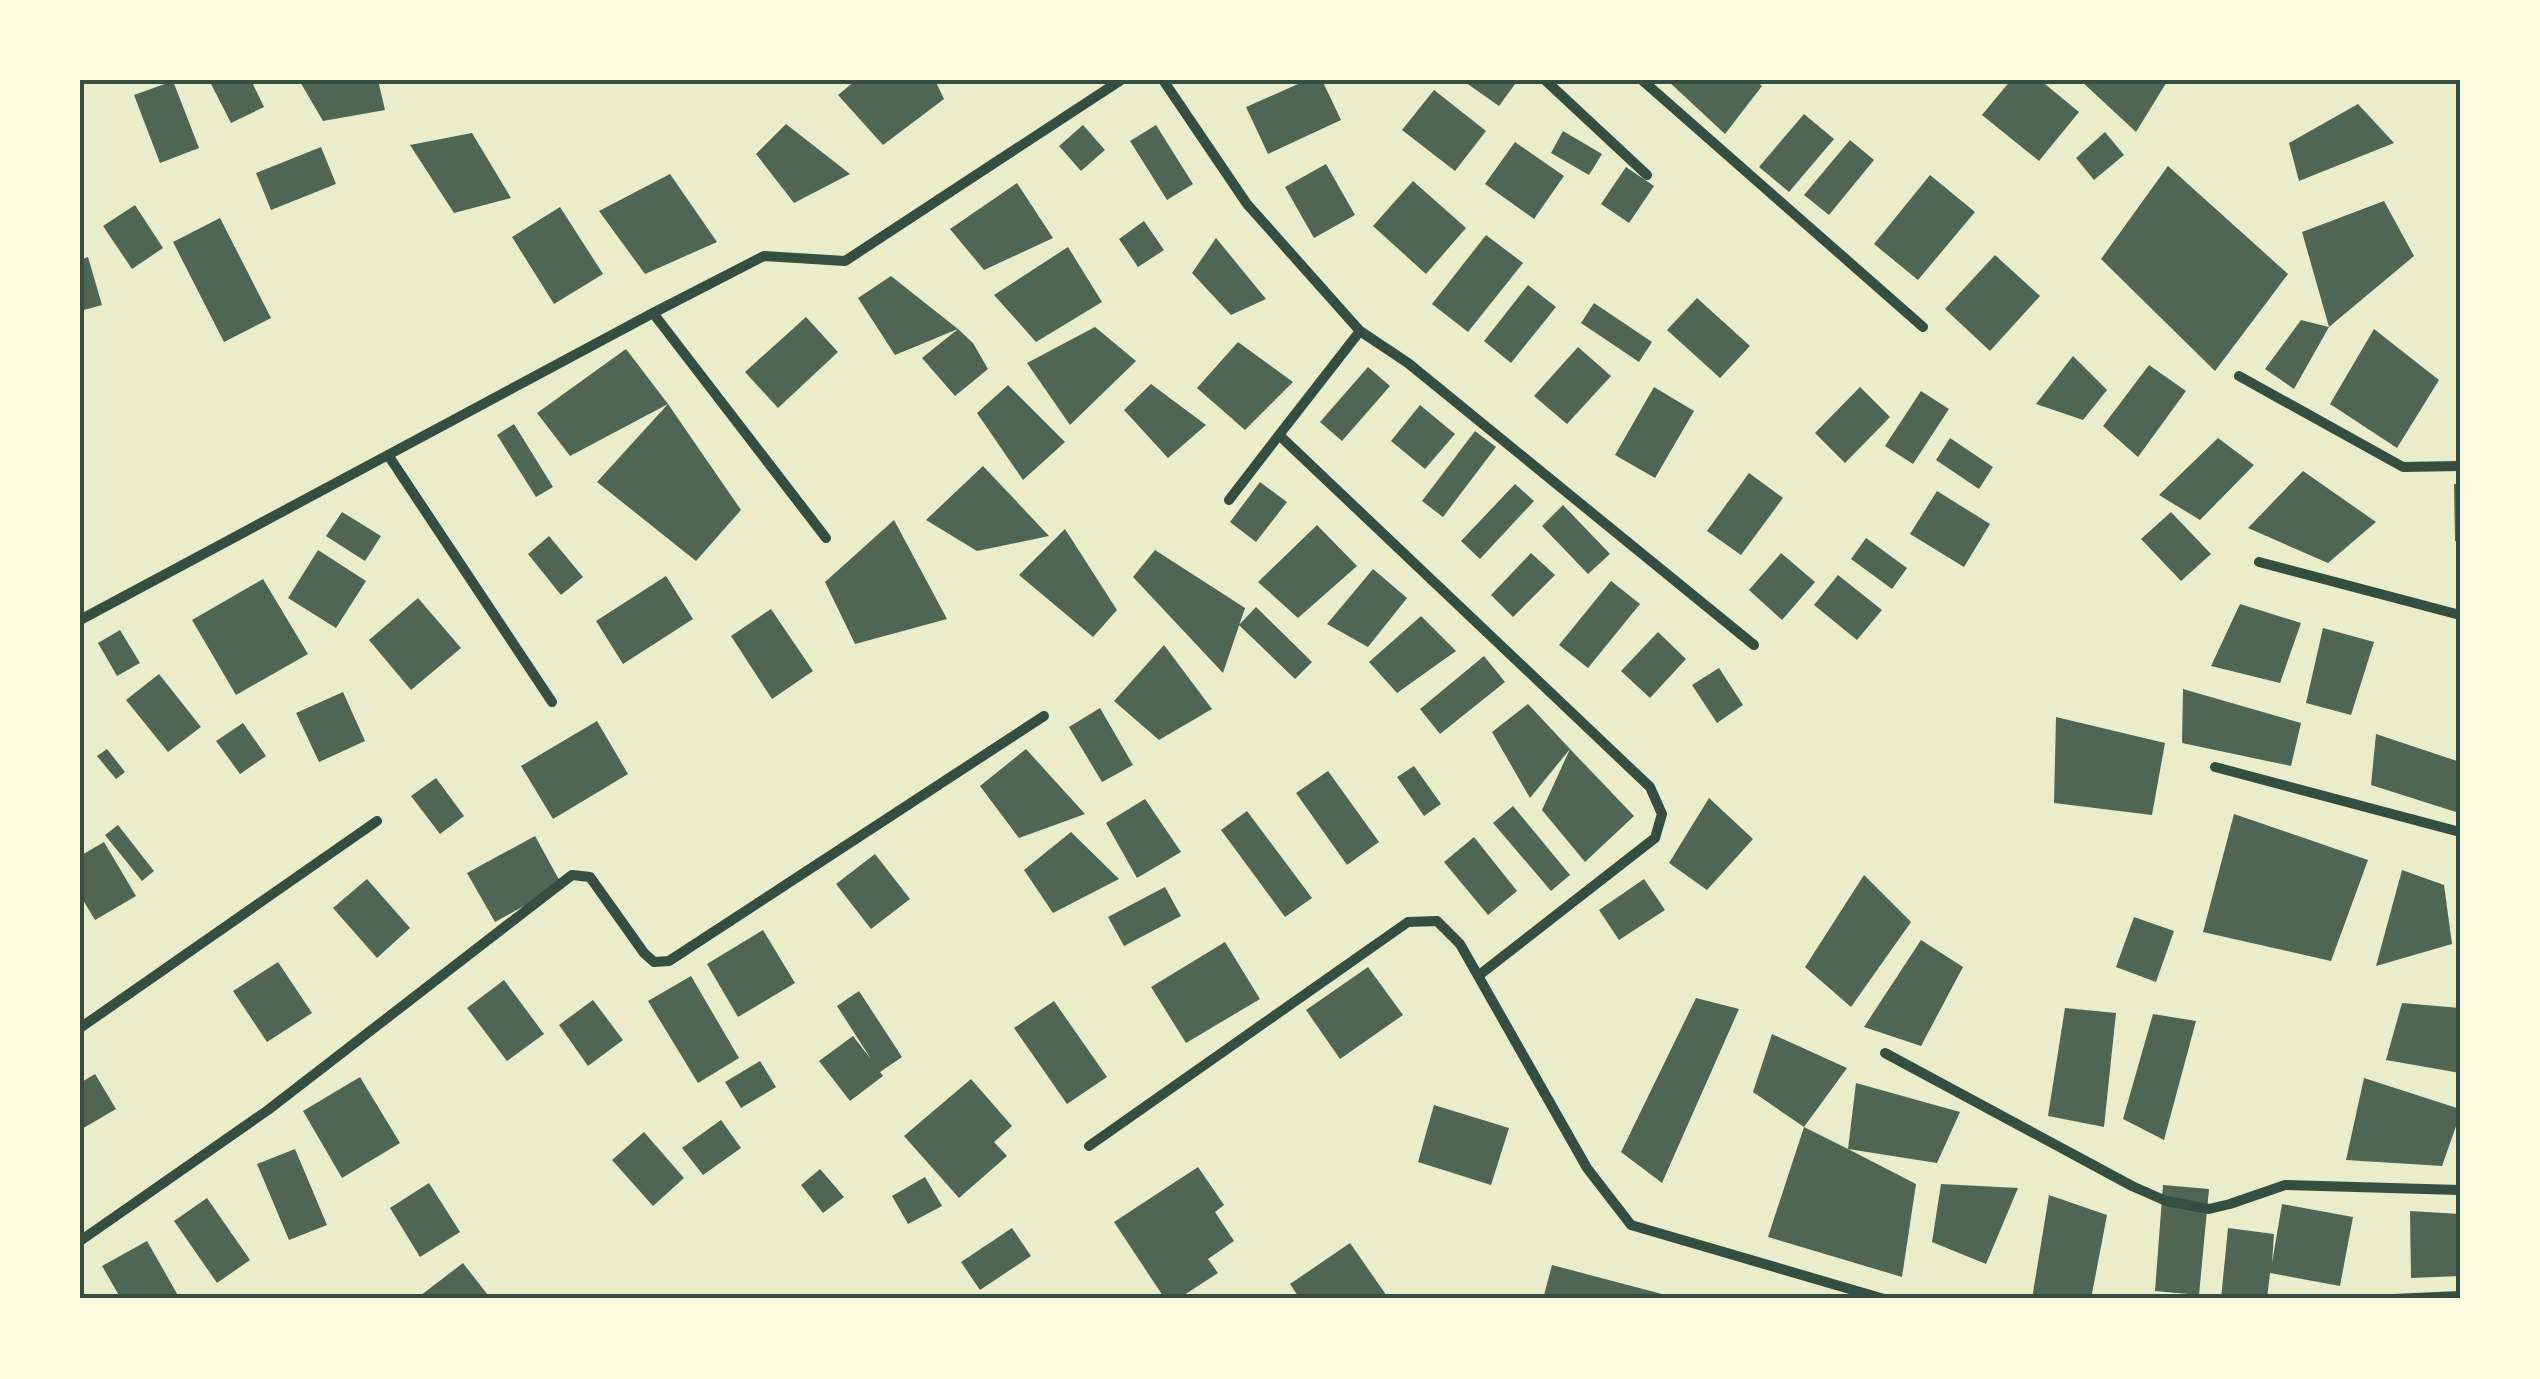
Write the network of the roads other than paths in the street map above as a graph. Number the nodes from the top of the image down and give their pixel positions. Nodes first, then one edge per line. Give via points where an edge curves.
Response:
1 (1120, 80) edge
2 (1162, 80) edge
3 (1546, 80) edge
4 (1642, 80) edge
5 (1647, 176) dead end
6 (653, 313) junction
7 (1923, 327) dead end
8 (1360, 332) junction
9 (2239, 376) dead end
10 (1279, 434) junction
11 (388, 455) junction
12 (2460, 466) edge
13 (1229, 500) dead end
14 (826, 538) dead end
15 (2259, 562) dead end
16 (2460, 615) edge
17 (80, 620) edge
18 (1754, 645) dead end
19 (552, 702) dead end
20 (1044, 716) dead end
21 (2215, 767) dead end
22 (377, 822) dead end
23 (2460, 832) edge
24 (1478, 976) junction
25 (80, 1028) edge
26 (1885, 1053) dead end
27 (1089, 1146) dead end
28 (2460, 1190) edge
29 (80, 1240) edge
30 (2460, 1296) edge
31 (1884, 1299) edge
32 (2393, 1299) edge

1 - 6 street via 846,261 764,256
2 - 8 street via 1247,204
3 - 5 street
4 - 7 street
6 - 11 street
6 - 14 street
8 - 10 street
8 - 18 street via 1408,363
9 - 12 street via 2403,467
10 - 13 street
10 - 24 street via 1650,788 1662,814 1656,838
11 - 17 street
11 - 19 street
15 - 16 street
20 - 29 street via 669,961 654,962 644,954 590,877 572,874 268,1110
21 - 23 street
22 - 25 street
24 - 27 street via 1437,920 1408,922
24 - 31 street via 1586,1168 1632,1225
26 - 28 street via 2166,1201 2210,1208 2284,1185
30 - 32 street

